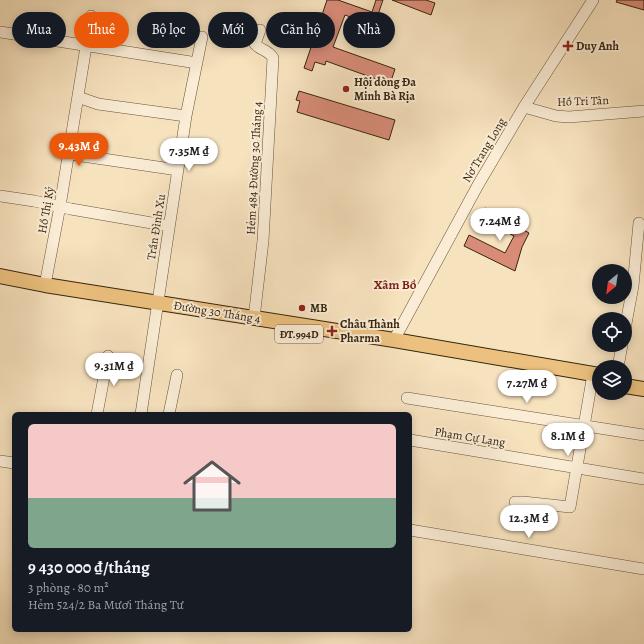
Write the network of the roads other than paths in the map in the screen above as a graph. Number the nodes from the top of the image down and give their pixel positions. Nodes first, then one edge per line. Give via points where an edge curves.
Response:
1 (593, 0) edge
2 (260, 30) dead end
3 (0, 32) edge
4 (202, 37) dead end
5 (74, 43) edge
6 (86, 48) edge
7 (105, 48) edge
8 (197, 63) junction
9 (78, 97) junction
10 (524, 107) junction
11 (644, 111) edge
12 (186, 116) junction
13 (69, 154) junction
14 (178, 170) junction
15 (0, 196) edge
16 (60, 206) junction
17 (639, 223) dead end
18 (169, 226) junction
19 (0, 276) edge
20 (0, 285) edge
21 (45, 285) junction
22 (158, 307) junction
23 (628, 312) edge
24 (254, 318) junction
25 (378, 342) junction
26 (394, 345) junction
27 (108, 356) dead end
28 (178, 375) dead end
29 (592, 377) edge
30 (632, 380) edge
31 (644, 382) edge
32 (632, 387) edge
33 (644, 389) edge
34 (592, 394) edge
35 (407, 398) dead end
36 (97, 412) edge
37 (141, 412) edge
38 (169, 412) edge
39 (584, 426) junction
40 (644, 435) edge
41 (412, 440) edge
42 (0, 461) edge
43 (12, 463) edge
44 (578, 468) junction
45 (644, 479) edge
46 (516, 502) dead end
47 (412, 530) edge
48 (644, 569) edge

1 - 10 street, Nơ Trang Long
2 - 24 street, Hẻm 484 Đường 30 Tháng 4 via 255,44 266,50 273,58 263,241
3 - 5 street
4 - 8 street, Trần Đình Xu
6 - 9 street, Hồ Thị Kỷ
7 - 8 street
8 - 12 street, Trần Đình Xu
9 - 12 street via 98,104
9 - 13 street, Hồ Thị Kỷ
10 - 11 street, Hồ Tri Tân via 569,117
10 - 26 street, Nơ Trang Long via 462,213
12 - 14 street, Trần Đình Xu
13 - 14 street
13 - 16 street, Hồ Thị Kỷ
14 - 18 street, Trần Đình Xu
15 - 16 street
16 - 18 street
16 - 21 street, Hồ Thị Kỷ
17 - 23 street
18 - 22 street, Trần Đình Xu
19 - 21 main road, Đường 30 Tháng 4 / ĐT.994D
20 - 22 main road, Đường 30 Tháng 4 / ĐT.994D
21 - 22 main road, Đường 30 Tháng 4 / ĐT.994D
22 - 24 main road, Đường 30 Tháng 4 / ĐT.994D
22 - 25 main road, Đường 30 Tháng 4 / ĐT.994D
22 - 37 street, Trần Đình Xu
24 - 25 main road, Đường 30 Tháng 4 / ĐT.994D
25 - 26 main road, Đường 30 Tháng 4 / ĐT.994D
26 - 29 main road, Đường 30 Tháng 4 / ĐT.994D
27 - 36 street
28 - 38 street
30 - 31 main road
32 - 33 main road
34 - 39 street
35 - 39 street
39 - 40 street
39 - 44 street
41 - 44 street, Phạm Cự Lạng
42 - 43 street
44 - 45 street, Phạm Cự Lạng
44 - 46 street via 570,507
47 - 48 street

